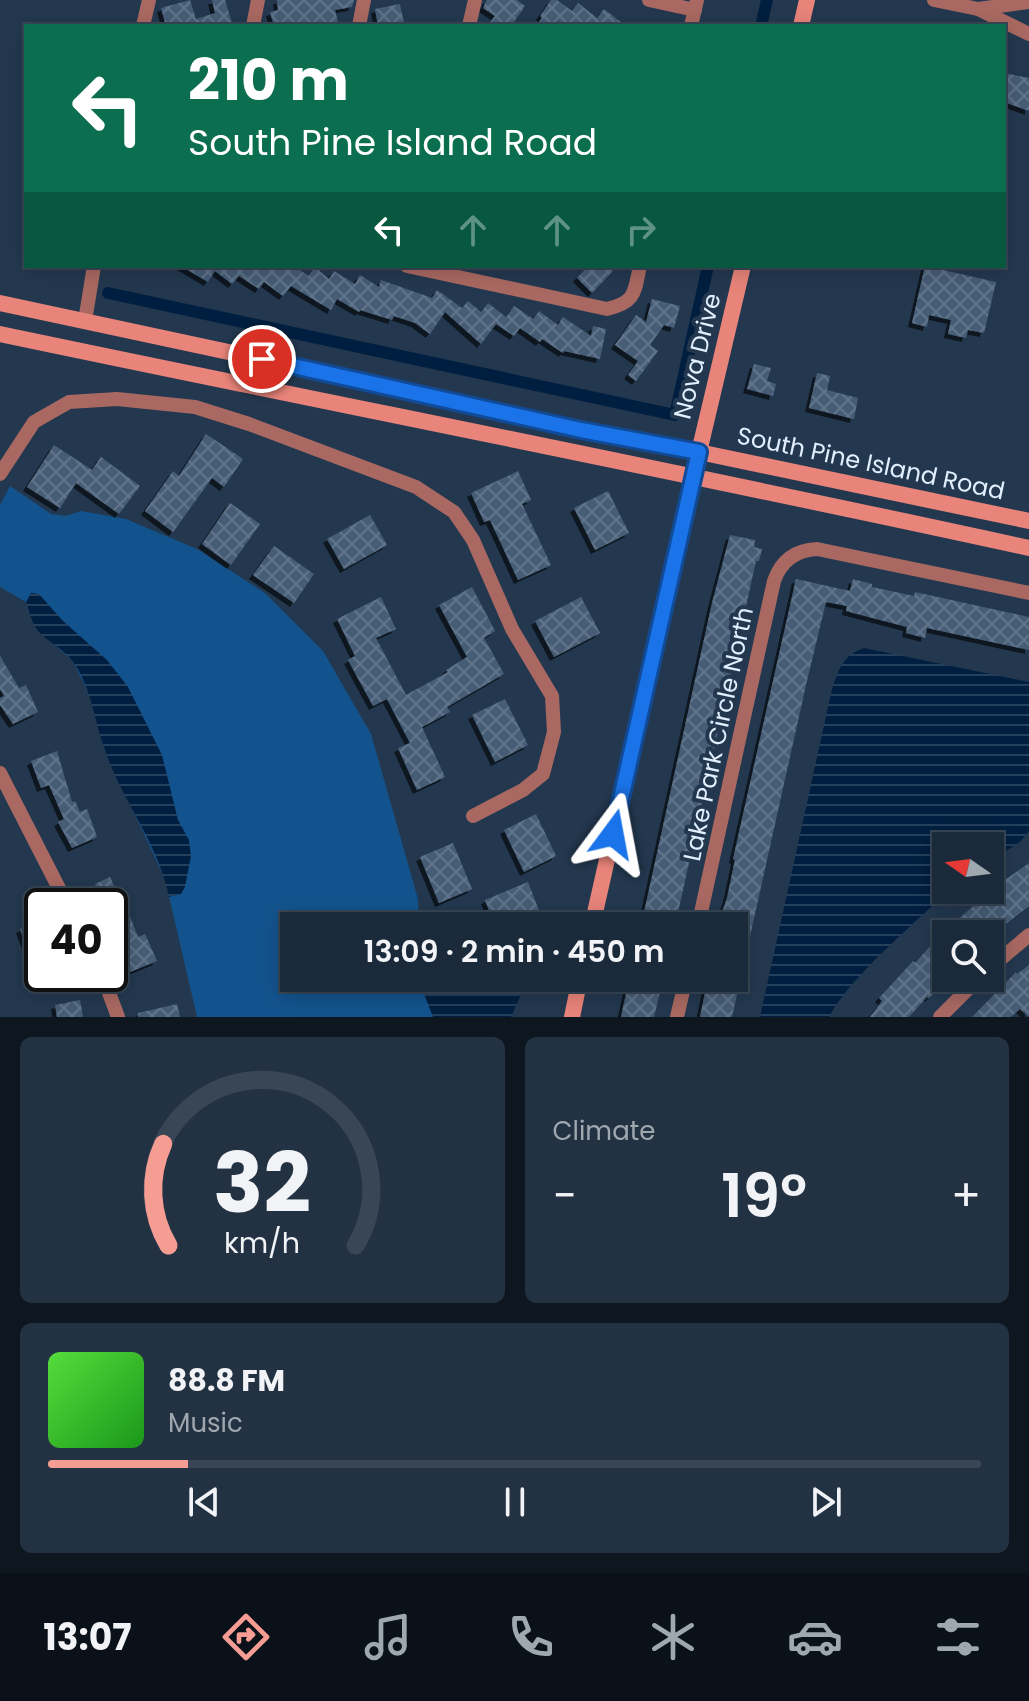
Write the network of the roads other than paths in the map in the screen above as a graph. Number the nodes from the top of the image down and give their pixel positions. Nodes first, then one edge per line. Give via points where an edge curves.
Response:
1 (149, 0) edge
2 (258, 0) edge
3 (364, 0) edge
4 (475, 0) edge
5 (649, 0) edge
6 (807, 0) edge
7 (934, 0) edge
8 (1029, 2) edge
9 (696, 5) edge
10 (978, 9) junction
11 (143, 24) edge
12 (253, 24) edge
13 (359, 24) edge
14 (469, 24) edge
15 (801, 24) edge
16 (1029, 34) edge
17 (94, 268) edge
18 (420, 268) edge
19 (640, 268) edge
20 (743, 268) edge
21 (0, 303) edge
22 (85, 321) junction
23 (0, 334) edge
24 (699, 452) junction
25 (0, 474) edge
26 (694, 475) junction
27 (1029, 521) edge
28 (1029, 548) edge
29 (1029, 593) edge
30 (0, 773) edge
31 (473, 816) dead end
32 (59, 888) edge
33 (595, 912) edge
34 (701, 912) edge
35 (1029, 935) edge
36 (1004, 956) edge
37 (109, 992) edge
38 (577, 992) edge
39 (683, 992) edge
40 (965, 992) edge
41 (118, 1017) edge
42 (572, 1017) edge
43 (677, 1017) edge
44 (940, 1017) edge

1 - 11 street
2 - 12 street
3 - 13 street
4 - 14 street
5 - 9 street
6 - 15 main road
7 - 10 street
8 - 10 street
10 - 16 street
17 - 22 street
18 - 19 street via 607,309 634,296
20 - 24 main road, Nova Drive
21 - 22 main road, South Pine Island Road
22 - 24 main road, South Pine Island Road
23 - 26 main road, South Pine Island Road
24 - 26 main road, Nova Drive
24 - 27 main road, South Pine Island Road
25 - 31 street via 34,422 69,402 117,399 195,407 249,424 416,487 454,512 552,696 554,732 543,774
26 - 28 main road, South Pine Island Road
26 - 33 main road, Nova Drive
29 - 34 street, Lake Park Circle North via 824,549 790,556 774,581
30 - 32 street
35 - 36 street
37 - 41 street
38 - 42 main road
39 - 43 street
40 - 44 street

